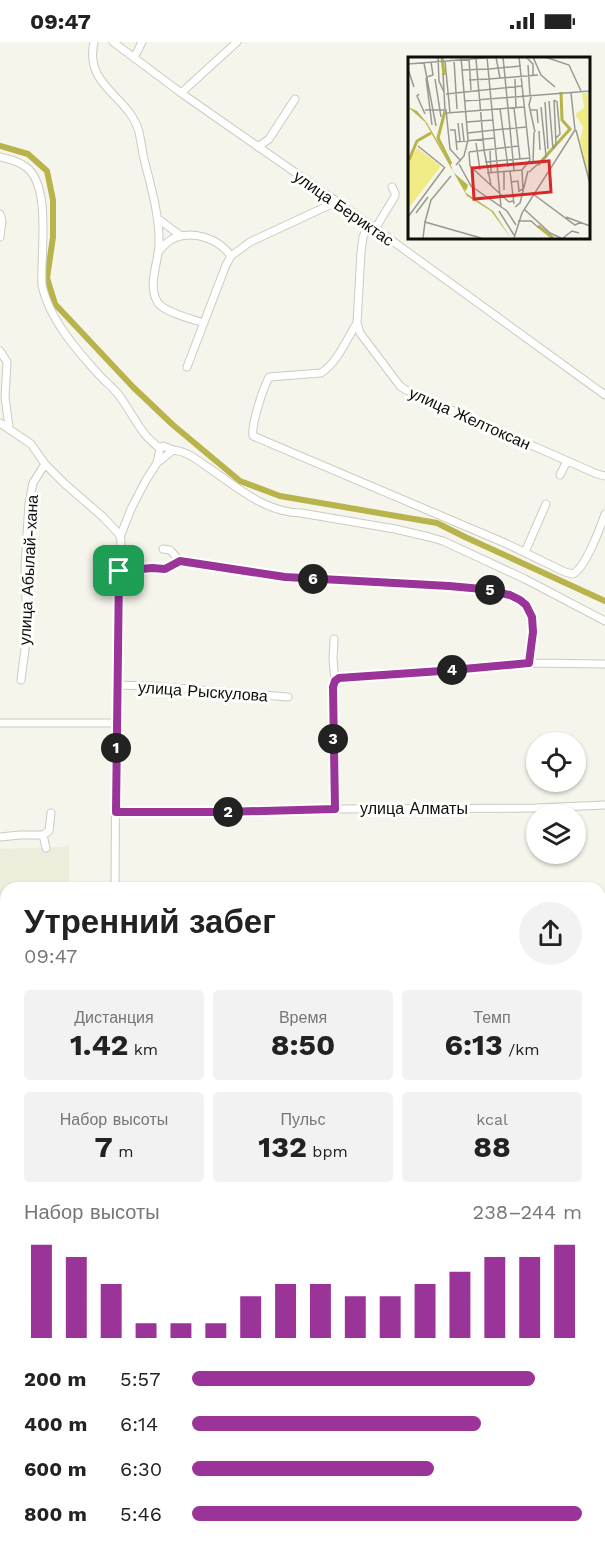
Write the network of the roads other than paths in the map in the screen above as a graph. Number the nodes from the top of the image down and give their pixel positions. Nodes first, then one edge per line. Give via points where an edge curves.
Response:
1 (94, 42) edge
2 (113, 42) edge
3 (142, 42) edge
4 (237, 42) edge
5 (134, 58) junction
6 (181, 93) junction
7 (295, 99) dead end
8 (258, 147) junction
9 (0, 157) edge
10 (392, 187) dead end
11 (336, 202) junction
12 (0, 214) edge
13 (157, 218) junction
14 (372, 227) junction
15 (181, 236) junction
16 (0, 237) edge
17 (159, 250) junction
18 (231, 256) junction
19 (357, 323) junction
20 (204, 324) junction
21 (0, 353) edge
22 (187, 367) dead end
23 (605, 395) edge
24 (0, 423) edge
25 (9, 427) junction
26 (160, 448) junction
27 (173, 450) junction
28 (567, 461) junction
29 (157, 463) junction
30 (45, 464) junction
31 (560, 475) dead end
32 (605, 476) edge
33 (546, 504) dead end
34 (605, 514) edge
35 (120, 537) junction
36 (163, 549) dead end
37 (525, 552) junction
38 (180, 561) junction
39 (119, 571) junction
40 (605, 621) edge
41 (334, 639) dead end
42 (529, 663) junction
43 (605, 664) edge
44 (21, 680) dead end
45 (335, 681) junction
46 (117, 685) junction
47 (288, 697) dead end
48 (0, 723) edge
49 (116, 723) junction
50 (605, 805) edge
51 (335, 809) junction
52 (116, 812) junction
53 (51, 813) dead end
54 (43, 835) junction
55 (0, 837) edge
56 (46, 848) dead end
57 (115, 882) edge

1 - 13 street via 94,69 131,115 138,131
2 - 5 street, улица Бериктас
3 - 5 street
4 - 6 street
5 - 6 street, улица Бериктас
6 - 8 street, улица Бериктас
7 - 8 street via 269,139
8 - 11 street, улица Бериктас
9 - 26 street via 27,168 38,183 43,216 42,285 53,315 117,393 147,437
10 - 14 street via 395,196
11 - 14 street, улица Бериктас
11 - 18 street via 250,242
12 - 16 street
13 - 15 street
13 - 17 street
14 - 19 street via 363,237
14 - 23 street, улица Бериктас
15 - 17 street
15 - 18 street via 207,238
17 - 20 street via 153,285 160,305
18 - 20 street
19 - 28 street, улица Желтоксан via 360,333 406,390
19 - 37 street via 333,363 321,373 268,377 253,436
20 - 22 street
21 - 25 street via 7,362 5,397
24 - 25 street, улица Абылай-хана
25 - 30 street, улица Абылай-хана via 31,444
26 - 27 street
26 - 29 street
27 - 29 street
27 - 40 street via 181,450 266,505 290,513 436,539
28 - 31 street
28 - 32 street, улица Желтоксан
29 - 35 street
30 - 35 street, улица Абылай-хана
30 - 44 street, улица Абылай-хана via 33,483 29,502 25,567 27,634
33 - 37 street
34 - 37 street via 579,572 565,572
35 - 39 street
36 - 38 street via 170,550
38 - 39 street via 165,569
38 - 42 street via 285,577 449,586 510,595 526,605 532,617
39 - 46 street
41 - 45 street
42 - 43 street
42 - 45 street
45 - 51 street
46 - 47 street, улица Рыскулова
46 - 49 street
48 - 49 street
49 - 52 street
50 - 51 street, улица Алматы
51 - 52 street, улица Алматы
52 - 57 street
53 - 54 street via 50,831
54 - 55 street
54 - 56 street

